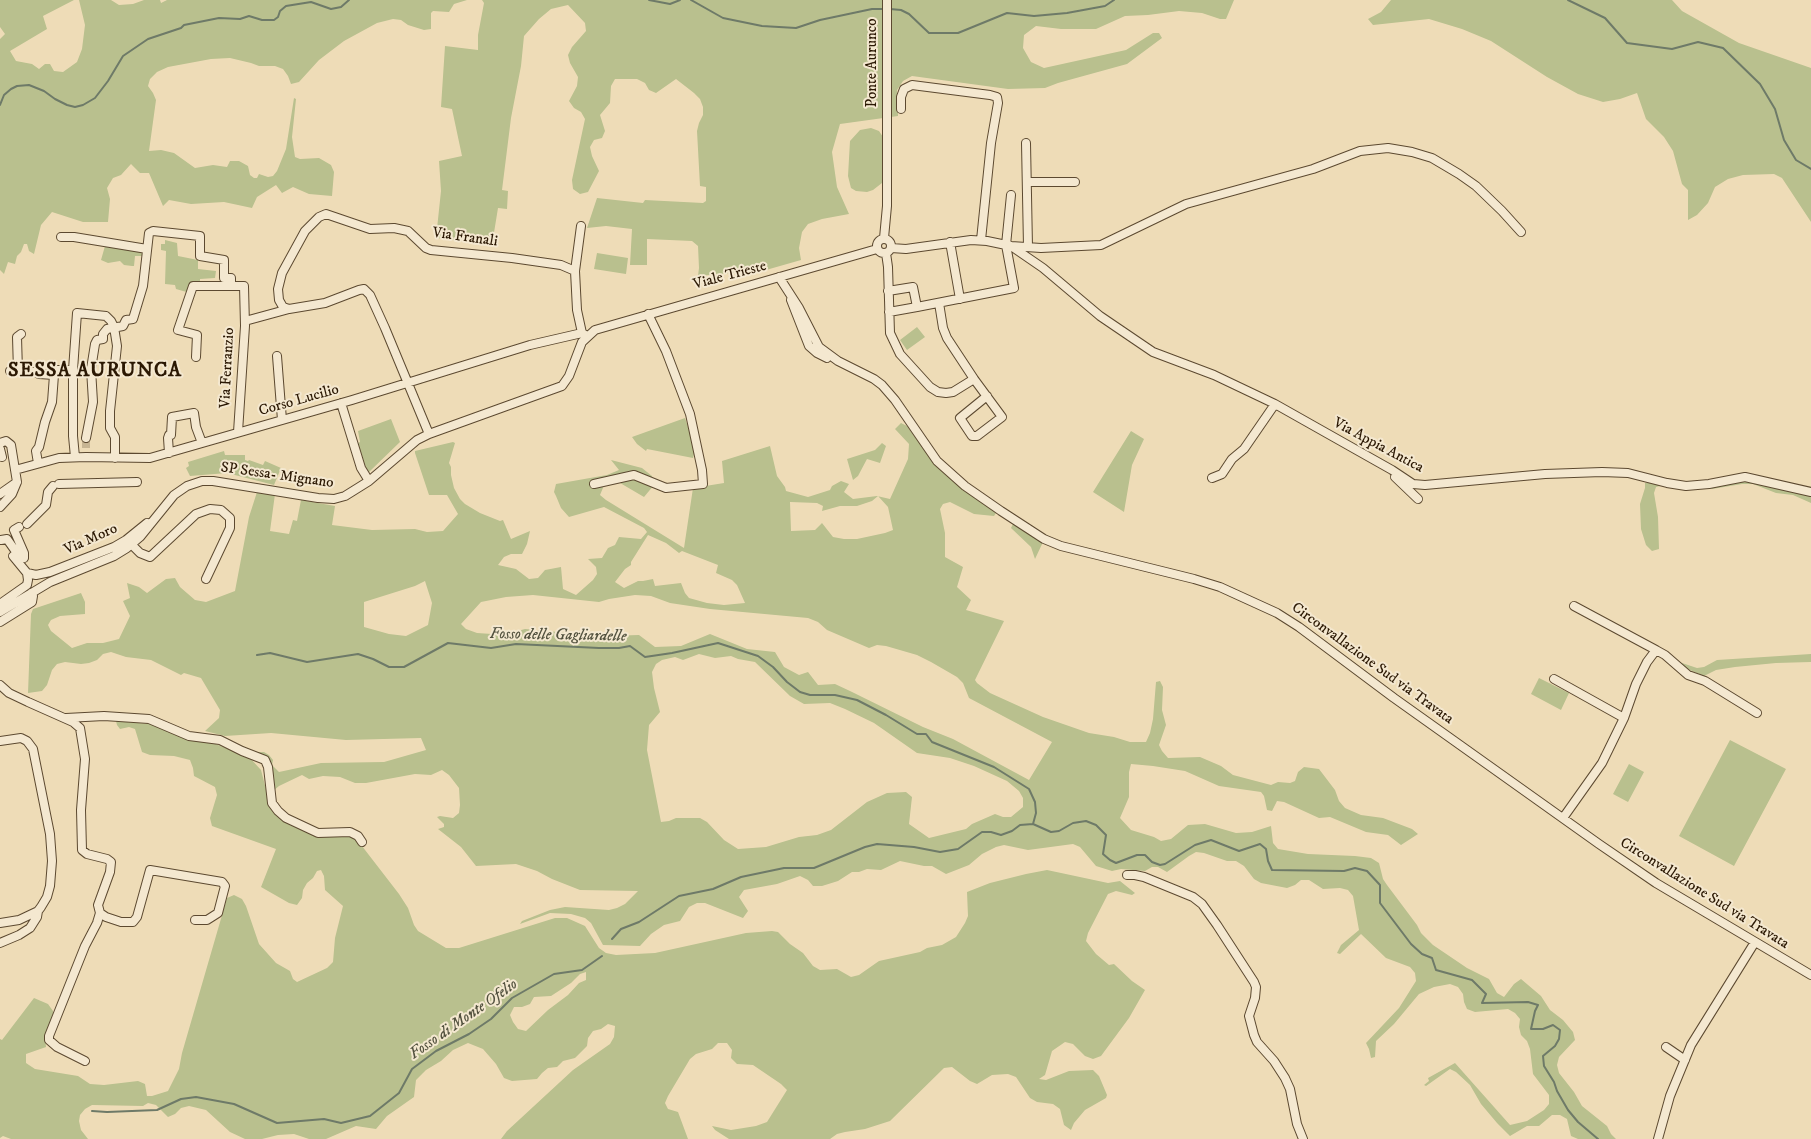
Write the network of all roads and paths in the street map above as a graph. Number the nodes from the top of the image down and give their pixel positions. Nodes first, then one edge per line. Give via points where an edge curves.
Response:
1 (887, 0) edge
2 (901, 109) dead end
3 (1026, 143) dead end
4 (1027, 182) junction
5 (1074, 182) dead end
6 (1011, 196) dead end
7 (581, 226) dead end
8 (1521, 232) dead end
9 (61, 237) dead end
10 (884, 238) junction
11 (981, 240) junction
12 (950, 242) junction
13 (1008, 245) junction
14 (147, 248) junction
15 (1028, 248) junction
16 (877, 249) junction
17 (889, 250) junction
18 (575, 271) junction
19 (779, 277) junction
20 (231, 286) junction
21 (888, 291) junction
22 (960, 298) junction
23 (939, 302) junction
24 (917, 307) junction
25 (289, 309) junction
26 (889, 312) junction
27 (648, 314) junction
28 (245, 321) junction
29 (114, 327) junction
30 (20, 334) dead end
31 (587, 334) junction
32 (277, 356) dead end
33 (196, 357) dead end
34 (73, 370) junction
35 (10, 371) dead end
36 (18, 371) junction
37 (54, 375) junction
38 (974, 379) junction
39 (408, 383) junction
40 (987, 396) junction
41 (341, 403) junction
42 (1275, 404) junction
43 (282, 420) junction
44 (238, 432) junction
45 (428, 434) junction
46 (86, 438) tunnel mouth
47 (202, 443) junction
48 (0, 444) edge
49 (169, 453) junction
50 (75, 457) junction
51 (115, 458) junction
52 (38, 463) junction
53 (15, 470) junction
54 (1392, 470) junction
55 (1212, 478) dead end
56 (369, 481) junction
57 (17, 482) junction
58 (138, 482) dead end
59 (594, 484) dead end
60 (1811, 492) edge
61 (0, 494) edge
62 (1418, 499) dead end
63 (0, 507) edge
64 (158, 513) junction
65 (27, 524) dead end
66 (19, 527) dead end
67 (1, 539) edge
68 (132, 545) junction
69 (27, 573) junction
70 (206, 579) dead end
71 (31, 593) junction
72 (0, 604) edge
73 (1574, 606) dead end
74 (0, 612) edge
75 (0, 622) edge
76 (1656, 650) junction
77 (1554, 679) dead end
78 (0, 685) edge
79 (1757, 713) dead end
80 (66, 718) junction
81 (1624, 718) junction
82 (0, 741) edge
83 (1563, 818) junction
84 (362, 842) dead end
85 (1127, 875) dead end
86 (38, 911) junction
87 (100, 913) junction
88 (195, 920) dead end
89 (0, 923) edge
90 (1755, 942) junction
91 (0, 943) edge
92 (1811, 976) edge
93 (1666, 1047) dead end
94 (1685, 1060) junction
95 (85, 1061) dead end
96 (1304, 1139) edge
97 (1658, 1139) edge

1 - 10 street, Ponte Aurunco via 887,218
2 - 11 street via 904,89 912,85 997,97
3 - 4 street
4 - 5 street
4 - 15 street
6 - 13 street
7 - 18 street
8 - 15 street via 1476,186 1459,174 1432,158 1388,148 1360,151 1313,170 1186,204 1101,245
9 - 14 street
10 - 16 street via 878,242
10 - 17 street via 890,241
11 - 12 street, Via Appia Antica
11 - 13 street, Via Appia Antica
12 - 17 street, Via Appia Antica
12 - 22 street
13 - 15 street
13 - 22 street via 1014,288
13 - 42 street, Via Appia Antica via 1043,268 1100,316 1145,348 1214,375
14 - 20 street via 149,233 153,230 200,236 200,256 224,260 224,278 231,278
14 - 29 street via 143,286 133,319 126,320 123,326
16 - 17 street via 882,253
16 - 19 street, Viale Trieste
17 - 21 street
18 - 25 street, Via Franali via 561,265 430,250 408,231 370,229 323,215 305,231 282,273 279,300 283,307
18 - 31 street via 577,303
19 - 27 street, Viale Trieste
19 - 83 street, Circonvallazione Sud via Travata via 809,346 882,385 937,461 965,486 1020,524 1061,546 1212,584 1277,613
20 - 28 street via 244,286
20 - 33 street via 193,286 178,330 197,335
21 - 24 street via 913,287
21 - 26 street
22 - 23 street
23 - 24 street
23 - 38 street via 947,338
24 - 26 street
25 - 28 street, Via Ferranzio
25 - 39 street, Via Ferranzio via 322,304 364,290 370,295
26 - 38 street via 890,333 896,347 934,391 953,392
27 - 31 street, Viale Trieste
27 - 59 street via 690,414 703,484 666,488 634,475
28 - 44 street, Via Ferranzio
29 - 34 street via 108,317 77,313
29 - 46 street via 105,330 103,339 96,341 91,369 93,402
29 - 51 street via 117,346 110,428 115,437
30 - 36 street via 17,337
31 - 39 street, Corso Lucilio via 530,345
31 - 45 street, SP Sessa- Mignano via 570,376 562,386
32 - 43 street
34 - 37 street via 57,370
34 - 50 street
35 - 36 street
36 - 37 street
37 - 52 street via 52,402 36,451
38 - 40 street
39 - 41 street, Corso Lucilio
39 - 45 street
40 - 40 street via 1002,417 977,436 972,436 960,418
41 - 43 street, Corso Lucilio
41 - 56 street via 361,468
42 - 54 street, Via Appia Antica
42 - 55 street via 1244,449 1232,458 1222,474
43 - 44 street, Corso Lucilio
44 - 47 street, Corso Lucilio
45 - 56 street, SP Sessa- Mignano via 409,445
47 - 49 street, Corso Lucilio
47 - 49 street via 194,413 172,417
48 - 53 street via 6,441 11,445
49 - 51 street, Corso Lucilio via 150,458
50 - 51 street, Corso Lucilio via 86,452
50 - 52 street, Corso Lucilio
52 - 53 street, Corso Lucilio
53 - 57 street
54 - 60 street, Via Appia Antica via 1419,485 1602,472 1628,473 1686,486 1745,477
54 - 62 street via 1394,476
56 - 64 street, SP Sessa- Mignano via 349,495 334,499 202,481 179,490
57 - 61 street
57 - 63 street via 12,494
58 - 65 street via 59,484 48,492 46,505
64 - 68 street, SP Sessa- Mignano
64 - 69 street, Via Moro via 114,547 50,572
66 - 67 street via 14,530 24,558 7,539
67 - 69 street
68 - 70 street via 150,557 196,514 210,509 221,510 230,518 230,528
68 - 71 street, SP Sessa- Mignano
69 - 72 street via 27,585
71 - 74 street, SP Sessa- Mignano
71 - 75 street via 32,602
73 - 76 street
76 - 79 street via 1688,675 1705,681
76 - 81 street via 1636,684
77 - 81 street
78 - 80 street via 9,693
80 - 84 street via 112,716 149,719 189,736 220,740 265,760 272,803 281,815 313,832 350,832
80 - 87 street via 80,728 84,753 82,850 111,862 98,905
81 - 83 street via 1602,763
82 - 86 street via 24,739 35,755 52,861 49,892
83 - 90 street, Circonvallazione Sud via Travata via 1656,883
85 - 96 street via 1144,877 1187,894 1202,904 1213,918 1254,982 1255,998 1249,1016 1254,1036 1286,1078
86 - 89 street via 19,920
86 - 91 street via 38,917 30,928
87 - 88 street via 121,922 133,922 150,870 222,882 225,886 218,913 207,920
87 - 95 street via 49,1036 56,1047
90 - 92 street, Circonvallazione Sud via Travata
90 - 94 street
93 - 94 street
94 - 97 street via 1670,1096

